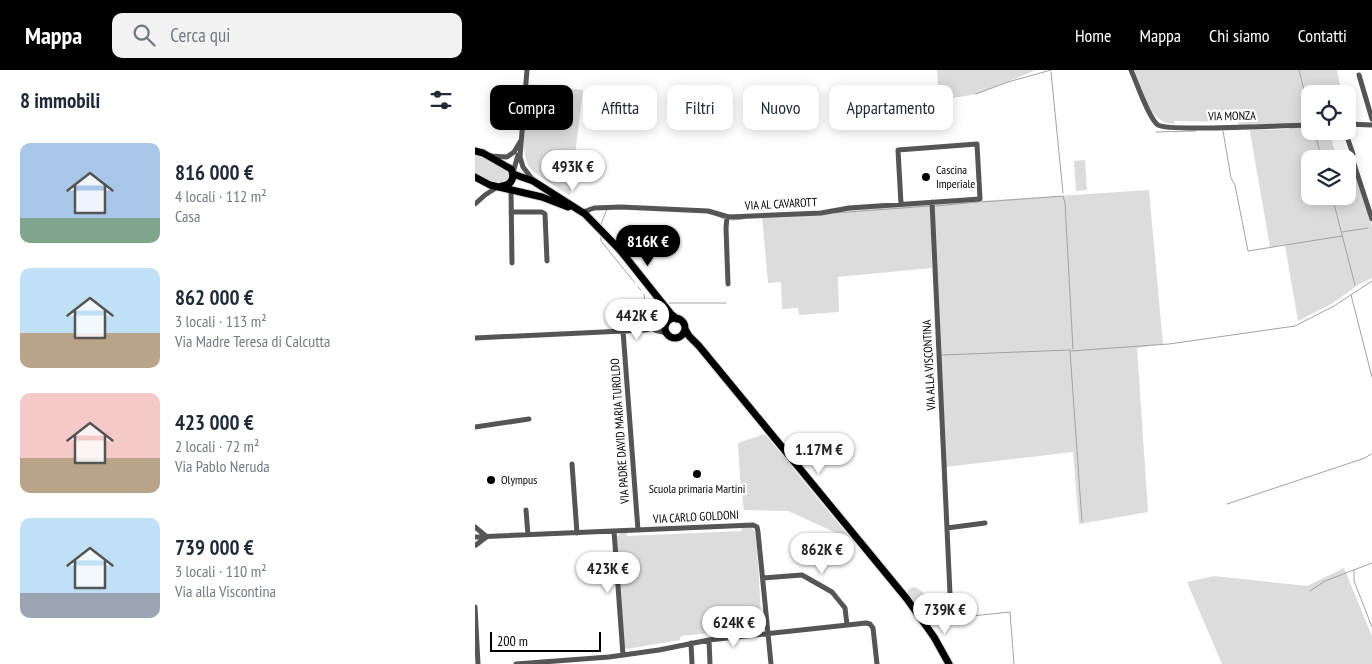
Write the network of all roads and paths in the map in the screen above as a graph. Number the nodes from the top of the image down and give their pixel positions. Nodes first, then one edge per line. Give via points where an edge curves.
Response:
1 (527, 70) edge
2 (1131, 70) edge
3 (1359, 75) dead end
4 (1372, 119) edge
5 (1356, 124) edge
6 (1301, 125) edge
7 (1372, 125) edge
8 (521, 132) junction
9 (1348, 140) edge
10 (521, 144) junction
11 (480, 152) edge
12 (513, 174) junction
13 (475, 177) edge
14 (533, 181) junction
15 (499, 186) junction
16 (511, 190) junction
17 (932, 202) junction
18 (475, 204) edge
19 (901, 204) junction
20 (511, 212) junction
21 (583, 212) junction
22 (727, 217) junction
23 (1372, 219) edge
24 (596, 224) junction
25 (547, 261) dead end
26 (512, 263) dead end
27 (728, 284) dead end
28 (660, 299) junction
29 (677, 318) junction
30 (666, 327) junction
31 (685, 329) junction
32 (623, 331) junction
33 (678, 337) junction
34 (475, 338) edge
35 (699, 346) junction
36 (529, 419) dead end
37 (475, 426) edge
38 (572, 464) dead end
39 (527, 510) dead end
40 (985, 523) dead end
41 (475, 527) edge
42 (947, 528) junction
43 (637, 530) junction
44 (614, 531) junction
45 (577, 533) junction
46 (528, 536) junction
47 (488, 537) junction
48 (475, 543) edge
49 (763, 578) junction
50 (475, 606) edge
51 (921, 618) junction
52 (847, 625) junction
53 (768, 634) junction
54 (709, 640) junction
55 (691, 643) junction
56 (623, 655) junction
57 (602, 658) junction
58 (477, 661) edge
59 (560, 662) edge
60 (485, 664) edge
61 (517, 664) edge
62 (521, 664) edge
63 (603, 664) edge
64 (692, 664) edge
65 (710, 664) edge
66 (771, 664) edge
67 (877, 664) edge
68 (949, 664) edge

1 - 8 street
2 - 6 street, VIA MONZA via 1151,116 1156,123 1168,128
3 - 4 street
5 - 7 street
8 - 10 street
8 - 11 street via 519,145 510,155 502,158
9 - 23 street
10 - 12 street
10 - 14 street via 522,164
11 - 12 main road via 509,167
12 - 14 main road
12 - 15 main road via 509,184
13 - 15 main road
14 - 21 main road
15 - 16 main road
15 - 18 street
16 - 20 street
16 - 24 main road via 556,201
17 - 19 street, VIA AL CAVAROTT
17 - 19 street, VIA AL CAVAROTT via 981,199 977,144 898,150
17 - 42 street, VIA ALLA VISCONTINA
19 - 22 street, VIA AL CAVAROTT via 821,213
20 - 25 street via 545,214
20 - 26 street
21 - 22 street, VIA AL CAVAROTT via 594,208 621,207 708,210
21 - 24 main road
22 - 27 street
24 - 28 main road
28 - 29 main road
28 - 30 main road via 666,315
29 - 30 main road via 671,319
29 - 31 main road
30 - 32 street
30 - 33 main road via 670,337
31 - 33 main road
31 - 35 main road
32 - 34 street
32 - 43 street, VIA PADRE DAVID MARIA TUROLDO
33 - 35 main road
35 - 51 main road
36 - 37 street
38 - 45 street
39 - 46 street
40 - 42 street
41 - 47 street
42 - 51 street, VIA ALLA VISCONTINA via 951,616
43 - 44 street, VIA CARLO GOLDONI
43 - 49 street, VIA CARLO GOLDONI via 753,525 758,530
44 - 45 street, VIA CARLO GOLDONI
44 - 56 street
45 - 46 street, VIA CARLO GOLDONI
46 - 47 street, VIA CARLO GOLDONI
47 - 48 street
49 - 52 street via 803,575 832,592 845,608
49 - 53 street, VIA CARLO GOLDONI
50 - 58 street
51 - 68 main road
52 - 53 street
52 - 67 street via 870,624
53 - 54 street
53 - 66 street, VIA CARLO GOLDONI
54 - 55 street
54 - 65 street
55 - 56 street
55 - 64 street
56 - 57 street
57 - 59 street
57 - 63 street
58 - 60 street
59 - 62 street
61 - 62 street

